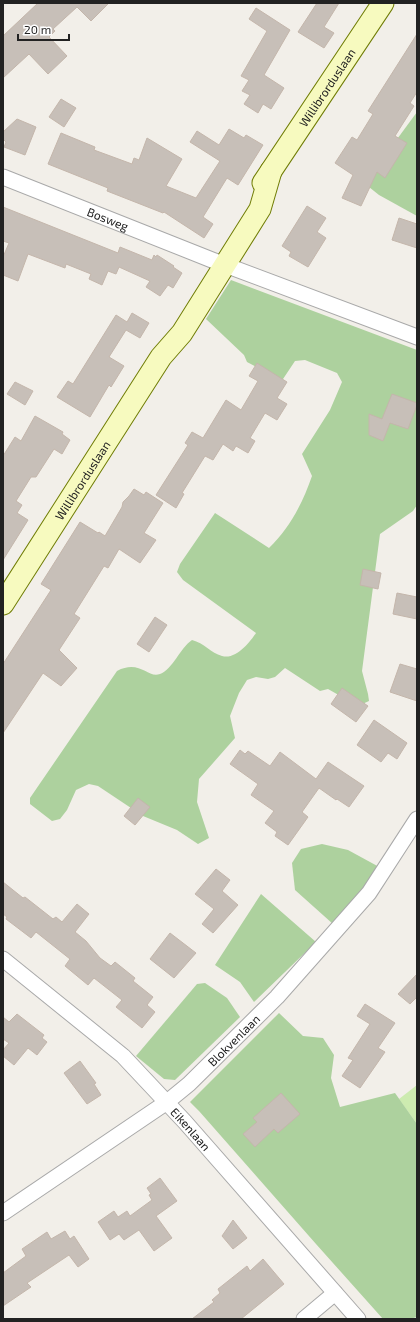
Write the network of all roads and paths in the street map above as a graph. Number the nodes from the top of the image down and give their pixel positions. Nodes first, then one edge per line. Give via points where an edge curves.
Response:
1 (383, 3) edge
2 (3, 177) edge
3 (219, 263) junction
4 (417, 337) edge
5 (3, 604) edge
6 (417, 818) edge
7 (3, 959) edge
8 (167, 1102) junction
9 (3, 1213) edge
10 (335, 1293) junction
11 (304, 1319) edge
12 (358, 1319) edge

1 - 3 main road, Willibrorduslaan via 253,196
2 - 3 street, Bosweg
3 - 4 street, Bosweg
3 - 5 main road, Willibrorduslaan via 180,309 161,357
6 - 8 street, Blokvenlaan via 369,894 277,997 189,1084
7 - 8 street, Eikenlaan via 123,1056
8 - 9 street, Blokvenlaan
8 - 10 street, Eikenlaan
10 - 11 street
10 - 12 street, Eikenlaan

